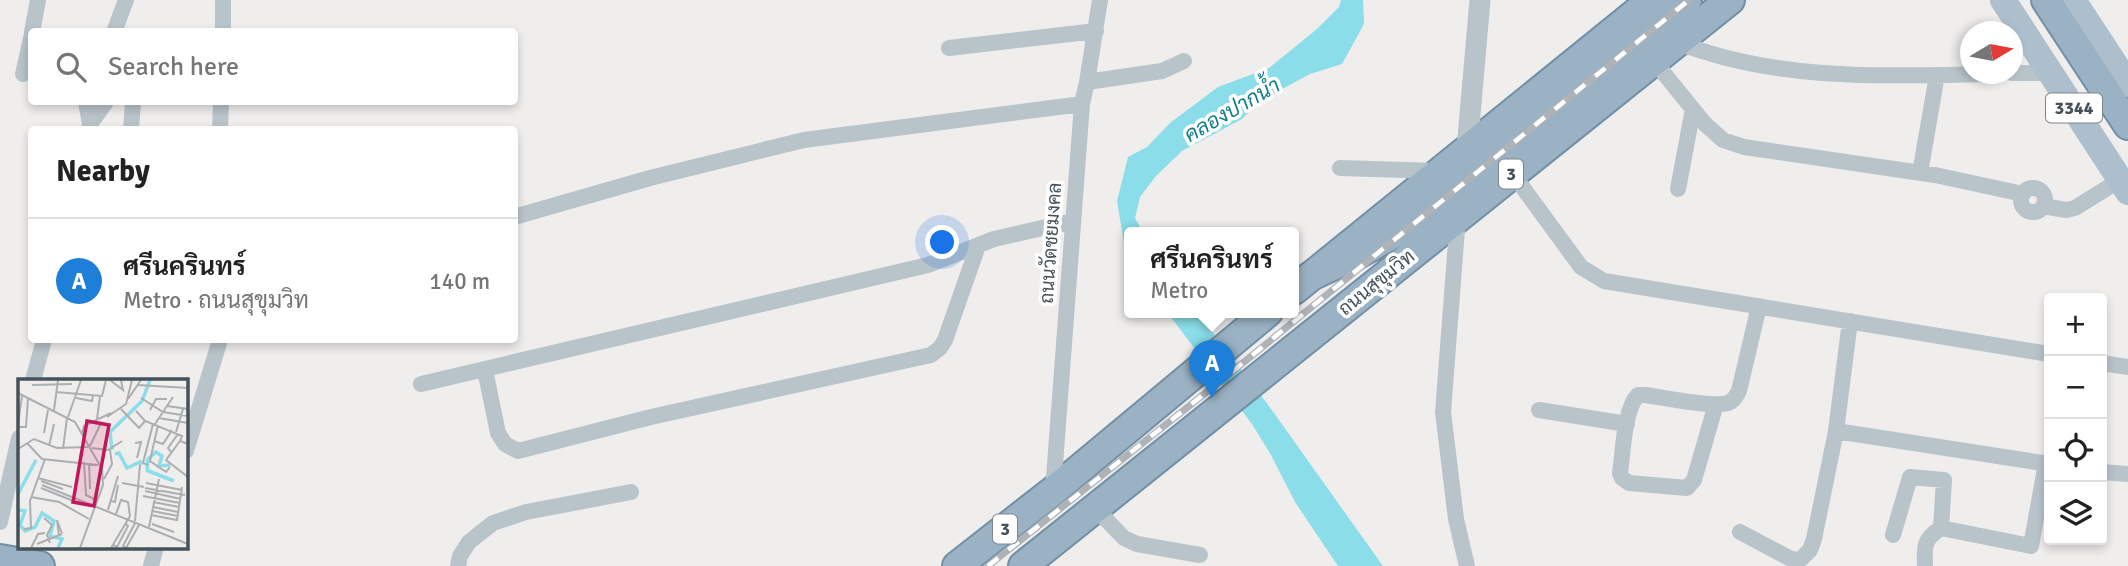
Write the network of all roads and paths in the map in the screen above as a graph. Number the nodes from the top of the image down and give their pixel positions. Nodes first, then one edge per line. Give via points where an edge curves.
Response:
1 (38, 0) edge
2 (223, 0) edge
3 (1100, 0) edge
4 (1480, 0) edge
5 (1652, 0) edge
6 (1687, 0) edge
7 (1730, 0) edge
8 (2003, 0) edge
9 (2046, 0) edge
10 (2073, 0) edge
11 (124, 7) edge
12 (2022, 12) edge
13 (33, 28) edge
14 (116, 28) edge
15 (126, 28) edge
16 (223, 28) edge
17 (1096, 31) junction
18 (1677, 43) junction
19 (949, 48) dead end
20 (28, 51) edge
21 (1653, 60) junction
22 (1184, 61) dead end
23 (2023, 73) edge
24 (2052, 73) junction
25 (23, 74) dead end
26 (1937, 75) junction
27 (1960, 75) edge
28 (1087, 82) junction
29 (2128, 84) edge
30 (1082, 104) junction
31 (86, 105) edge
32 (104, 105) edge
33 (133, 105) edge
34 (221, 105) edge
35 (1693, 109) junction
36 (2128, 125) edge
37 (89, 126) edge
38 (90, 126) edge
39 (131, 126) edge
40 (220, 126) edge
41 (1468, 149) junction
42 (1340, 168) dead end
43 (1512, 173) junction
44 (1920, 173) junction
45 (2124, 186) edge
46 (1678, 189) dead end
47 (1450, 193) junction
48 (518, 216) edge
49 (1073, 221) junction
50 (978, 246) junction
51 (1303, 283) edge
52 (1759, 306) junction
53 (1261, 318) edge
54 (1850, 321) junction
55 (43, 343) edge
56 (219, 343) edge
57 (2044, 353) edge
58 (2107, 364) edge
59 (2128, 367) edge
60 (485, 370) junction
61 (33, 379) edge
62 (421, 384) dead end
63 (1716, 404) junction
64 (1539, 410) dead end
65 (1627, 424) junction
66 (1836, 431) junction
67 (18, 442) edge
68 (187, 449) edge
69 (2044, 463) edge
70 (2107, 472) edge
71 (2128, 474) edge
72 (2044, 482) edge
73 (1053, 491) junction
74 (631, 492) dead end
75 (1095, 508) junction
76 (0, 522) edge
77 (1941, 528) junction
78 (1740, 532) dead end
79 (1893, 535) dead end
80 (156, 548) edge
81 (1200, 555) dead end
82 (0, 559) edge
83 (1034, 562) edge
84 (40, 566) edge
85 (150, 566) edge
86 (458, 566) edge
87 (957, 566) edge
88 (1467, 566) edge
89 (1924, 566) edge

1 - 13 street
2 - 16 street
3 - 17 street, ถนนวัดชยมงคล
4 - 41 street
5 - 41 highway, ถนนสุขุมวิท / 3
6 - 47 highway
7 - 18 highway, ถนนสุขุมวิท / 3
8 - 12 main road, 3344
9 - 36 highway
10 - 29 main road, 3344
11 - 14 street
11 - 15 street
12 - 24 main road, 3344
17 - 19 street
17 - 28 street, ถนนวัดชยมงคล
18 - 21 highway, ถนนสุขุมวิท / 3
18 - 26 street via 1772,68
20 - 25 street
21 - 35 street
21 - 43 highway, ถนนสุขุมวิท / 3
22 - 28 street via 1162,71
23 - 24 street
24 - 45 main road, 3344
26 - 27 street
26 - 44 street
28 - 30 street, ถนนวัดชยมงคล
30 - 48 street via 804,140
30 - 49 street, ถนนวัดชยมงคล
31 - 37 street
32 - 38 street
33 - 39 street
34 - 40 street
35 - 44 street via 1723,140 1744,147
35 - 46 street
41 - 47 highway, ถนนสุขุมวิท / 3
42 - 47 street
43 - 47 highway, ถนนสุขุมวิท / 3
43 - 52 street via 1591,275 1604,281
44 - 45 street via 2023,194 2021,202 2029,211 2043,206 2076,208
47 - 51 highway, ถนนสุขุมวิท / 3
47 - 75 highway, ถนนสุขุมวิท / 3 via 1293,350
47 - 88 street via 1443,412
49 - 50 street
49 - 73 street, ถนนวัดชยมงคล
50 - 60 street via 928,265
50 - 60 street via 945,340 931,355 518,451 498,433
52 - 54 street
52 - 63 street via 1735,399
53 - 73 highway, 3
54 - 57 street
54 - 66 street
55 - 61 street
56 - 68 street
58 - 59 street
60 - 62 street
63 - 65 street via 1637,396
63 - 65 street via 1694,480 1687,488 1622,478
64 - 65 street
66 - 69 street
66 - 78 street via 1814,539 1805,557 1799,561 1789,558
67 - 76 street
70 - 71 street
72 - 77 street via 2031,547
73 - 87 highway, 3
74 - 86 street via 493,523 469,542
75 - 81 street via 1124,538 1137,544
75 - 83 highway, ถนนสุขุมวิท / 3
77 - 79 street via 1944,480 1910,477
77 - 89 street via 1930,535 1924,548
80 - 85 street
82 - 84 highway

